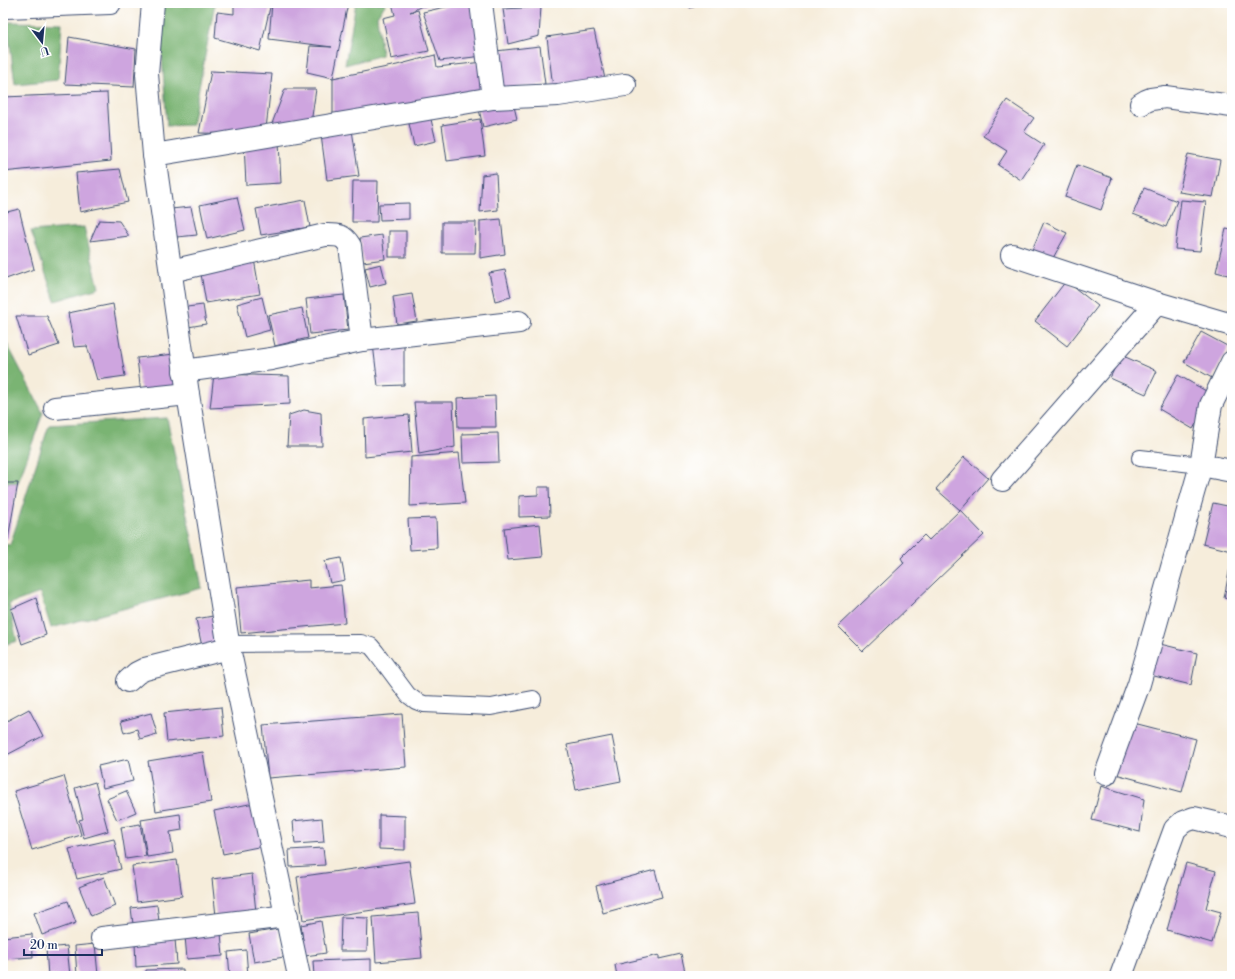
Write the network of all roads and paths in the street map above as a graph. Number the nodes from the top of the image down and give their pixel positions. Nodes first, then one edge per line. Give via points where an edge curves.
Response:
1 (110, 3) edge
2 (153, 3) edge
3 (481, 3) edge
4 (6, 7) dead end
5 (625, 85) dead end
6 (493, 98) junction
7 (1142, 104) dead end
8 (1232, 106) edge
9 (154, 155) junction
10 (1012, 255) dead end
11 (171, 271) junction
12 (1157, 303) junction
13 (519, 322) dead end
14 (1232, 325) edge
15 (362, 340) junction
16 (1232, 362) edge
17 (184, 371) junction
18 (188, 394) junction
19 (54, 408) dead end
20 (1140, 458) dead end
21 (1201, 465) junction
22 (1232, 471) edge
23 (1002, 480) dead end
24 (228, 646) junction
25 (128, 681) dead end
26 (533, 699) dead end
27 (1106, 774) dead end
28 (1232, 827) edge
29 (287, 916) junction
30 (102, 938) dead end
31 (300, 976) edge
32 (1121, 976) edge

1 - 4 street
2 - 9 street via 146,74
3 - 6 street
5 - 6 street via 558,95
6 - 9 street
7 - 8 street via 1151,98 1166,97
9 - 11 street
10 - 12 street
11 - 15 street via 325,235 337,235 345,238 350,246
11 - 17 street
12 - 14 street
12 - 23 street
13 - 15 street
15 - 17 street via 271,359
16 - 21 street via 1211,404
17 - 18 street
18 - 19 street
18 - 24 street
20 - 21 lane
21 - 22 street
21 - 27 street via 1139,684
24 - 25 street via 144,668
24 - 26 lane via 361,642 371,646 408,695 420,703 491,707
24 - 29 street
28 - 32 street via 1194,818 1183,822 1175,829
29 - 30 street
29 - 31 street

